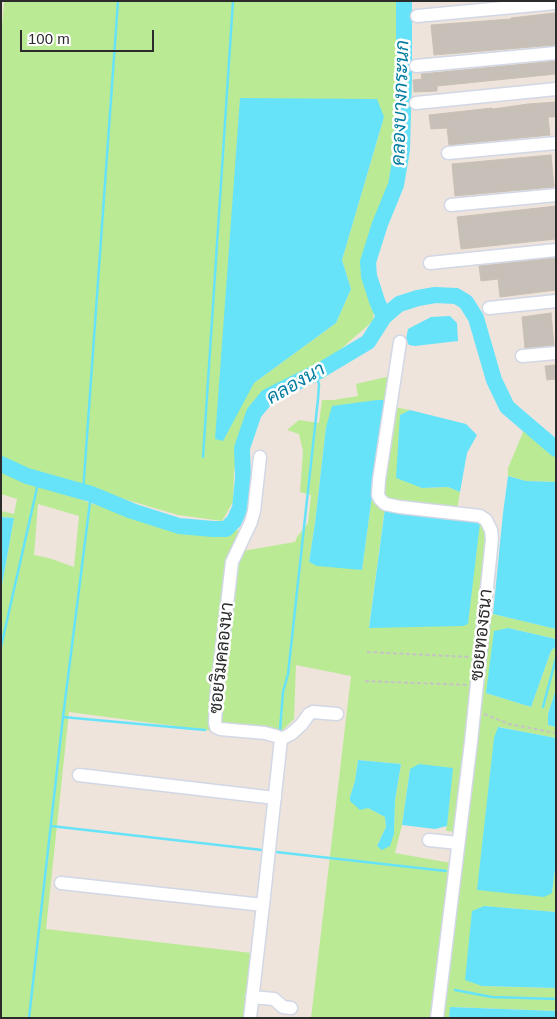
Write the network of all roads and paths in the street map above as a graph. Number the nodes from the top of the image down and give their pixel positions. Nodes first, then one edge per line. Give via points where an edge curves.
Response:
1 (556, 3) edge
2 (418, 16) dead end
3 (556, 53) edge
4 (416, 66) dead end
5 (556, 88) edge
6 (416, 103) dead end
7 (556, 143) edge
8 (448, 153) dead end
9 (556, 195) edge
10 (451, 205) dead end
11 (556, 250) edge
12 (430, 263) dead end
13 (556, 301) edge
14 (489, 308) dead end
15 (400, 342) dead end
16 (556, 353) edge
17 (522, 356) dead end
18 (260, 457) dead end
19 (367, 652) dead end
20 (480, 658) junction
21 (365, 681) dead end
22 (477, 685) junction
23 (474, 710) junction
24 (337, 714) dead end
25 (556, 733) edge
26 (281, 739) junction
27 (79, 775) dead end
28 (275, 798) junction
29 (429, 840) dead end
30 (458, 843) junction
31 (61, 884) dead end
32 (264, 905) junction
33 (252, 997) junction
34 (291, 1008) dead end
35 (250, 1018) edge
36 (437, 1018) edge

1 - 2 street
3 - 4 street
5 - 6 street
7 - 8 street
9 - 10 street
11 - 12 street
13 - 14 street
15 - 20 street, ซอยทองธนา via 378,495 382,502 392,506 480,516 486,520 492,539
16 - 17 street
18 - 26 street, ซอยริมคลองนา via 254,511 232,562 215,722 220,729 265,733
19 - 20 path
20 - 22 street, ซอยทองธนา
21 - 22 path
22 - 23 street, ซอยทองธนา
23 - 25 path via 509,724
23 - 30 street, ซอยทองธนา
24 - 26 street via 313,712 291,734
26 - 28 street
27 - 28 street
28 - 32 street
29 - 30 street
30 - 36 street, ซอยทองธนา
31 - 32 street
32 - 33 street
33 - 34 street via 274,999 283,1007
33 - 35 street

